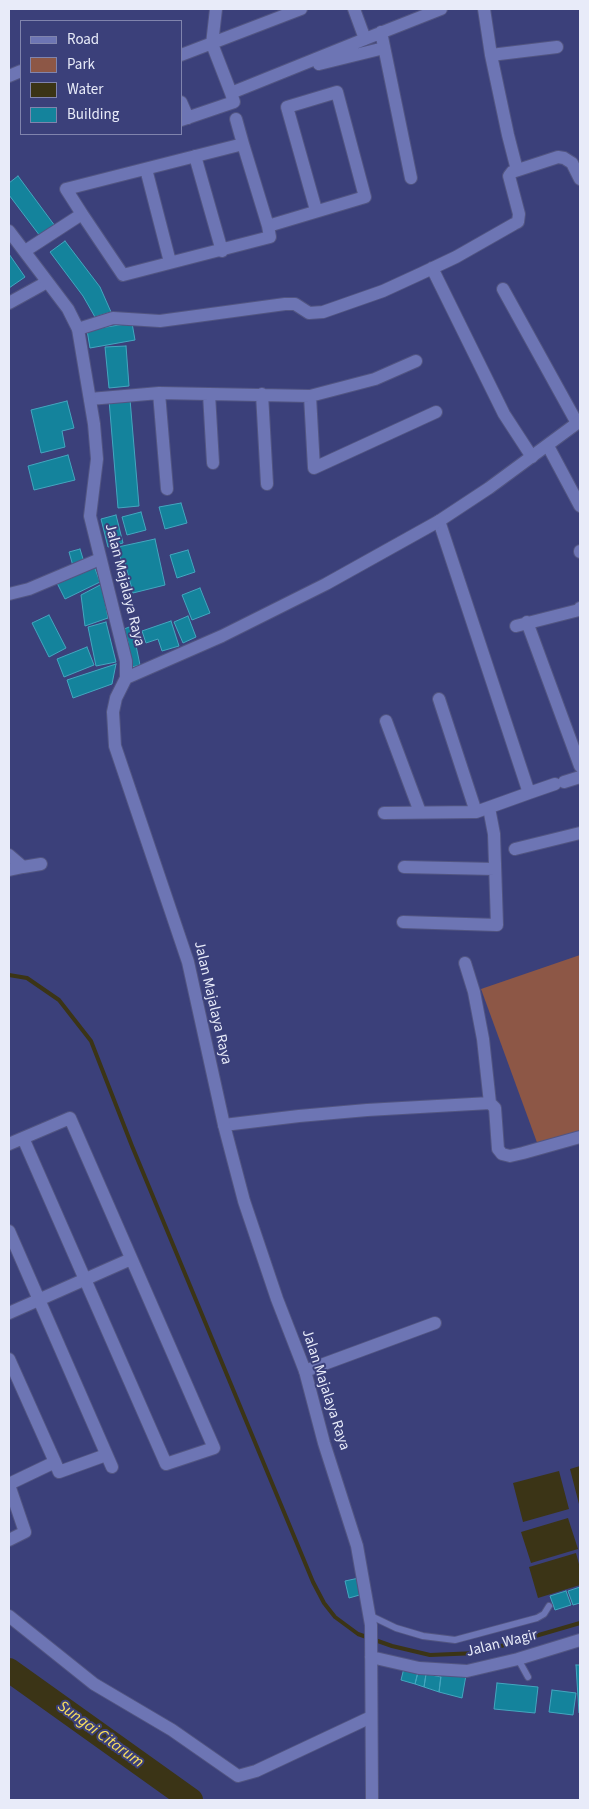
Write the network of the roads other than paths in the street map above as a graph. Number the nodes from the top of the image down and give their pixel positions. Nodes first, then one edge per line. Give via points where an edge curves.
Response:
1 (216, 9) edge
2 (301, 9) edge
3 (354, 9) edge
4 (441, 9) edge
5 (484, 9) edge
6 (381, 32) junction
7 (365, 39) junction
8 (212, 44) junction
9 (557, 47) dead end
10 (384, 48) junction
11 (182, 55) edge
12 (490, 55) junction
13 (270, 76) junction
14 (231, 93) junction
15 (184, 119) edge
16 (236, 119) dead end
17 (243, 144) junction
18 (195, 156) junction
19 (146, 169) junction
20 (518, 170) junction
21 (411, 178) dead end
22 (580, 179) edge
23 (316, 210) junction
24 (82, 214) junction
25 (268, 226) junction
26 (9, 231) edge
27 (25, 251) junction
28 (222, 251) junction
29 (170, 262) junction
30 (432, 268) junction
31 (47, 282) junction
32 (503, 289) dead end
33 (9, 303) edge
34 (78, 328) junction
35 (416, 361) dead end
36 (159, 393) junction
37 (209, 394) junction
38 (262, 394) junction
39 (310, 396) junction
40 (90, 399) junction
41 (436, 412) dead end
42 (579, 422) edge
43 (548, 446) junction
44 (532, 458) junction
45 (213, 463) dead end
46 (267, 484) dead end
47 (167, 489) dead end
48 (580, 506) edge
49 (439, 521) junction
50 (100, 559) junction
51 (9, 594) edge
52 (580, 611) edge
53 (126, 678) junction
54 (439, 699) dead end
55 (386, 721) dead end
56 (580, 766) edge
57 (580, 777) edge
58 (529, 793) junction
59 (483, 810) junction
60 (420, 812) junction
61 (384, 813) dead end
62 (580, 833) edge
63 (515, 849) dead end
64 (9, 855) edge
65 (41, 864) dead end
66 (23, 866) junction
67 (404, 867) dead end
68 (495, 869) junction
69 (9, 870) edge
70 (403, 922) dead end
71 (465, 963) dead end
72 (490, 1103) junction
73 (224, 1125) junction
74 (580, 1137) edge
75 (23, 1138) junction
76 (9, 1144) edge
77 (9, 1231) edge
78 (131, 1259) junction
79 (85, 1279) junction
80 (39, 1300) junction
81 (9, 1313) edge
82 (435, 1323) dead end
83 (9, 1359) edge
84 (305, 1371) junction
85 (106, 1455) junction
86 (55, 1462) junction
87 (112, 1467) dead end
88 (9, 1484) edge
89 (9, 1540) edge
90 (549, 1606) dead end
91 (9, 1616) edge
92 (370, 1620) junction
93 (580, 1640) edge
94 (371, 1653) junction
95 (518, 1659) junction
96 (528, 1677) dead end
97 (371, 1717) junction
98 (372, 1800) edge

1 - 8 street
2 - 8 street
3 - 7 street
4 - 6 street
5 - 12 street
6 - 7 street
6 - 10 street
7 - 13 street
8 - 11 street
8 - 14 street
9 - 12 street
10 - 13 street
10 - 21 street
12 - 20 street
13 - 14 street
14 - 15 street via 234,102
16 - 17 street
17 - 18 street
17 - 25 street
18 - 19 street
18 - 28 street
19 - 24 street via 66,189
19 - 29 street
20 - 22 street via 558,157 572,163
20 - 30 street via 509,176 519,214 518,222
23 - 23 street via 365,197 336,92 287,107
23 - 25 street
24 - 27 street
24 - 29 street via 123,274
25 - 28 street via 270,237
26 - 27 street, Jalan Majalaya Raya
27 - 31 street, Jalan Majalaya Raya
28 - 29 street
30 - 34 street via 383,291 322,312 309,313 295,304 285,304 160,321 113,318
30 - 44 street via 504,414
31 - 33 street
31 - 34 street, Jalan Majalaya Raya
32 - 42 street
34 - 40 street, Jalan Majalaya Raya
35 - 39 street via 374,379
36 - 37 street
36 - 40 street
36 - 47 street
37 - 38 street
37 - 45 street
38 - 39 street
38 - 46 street
39 - 41 street via 314,468
40 - 50 street, Jalan Majalaya Raya via 97,458 90,516
42 - 43 street
43 - 44 street
43 - 48 street
44 - 49 street
49 - 53 street via 326,584 222,636
49 - 58 street
50 - 51 street via 29,589
50 - 53 street, Jalan Majalaya Raya via 124,648
52 - 56 street via 521,624
53 - 73 street, Jalan Majalaya Raya via 113,712 115,746 188,962
54 - 59 street
55 - 60 street
57 - 58 street
58 - 59 street
59 - 60 street
59 - 68 street via 494,834
60 - 61 street
62 - 63 street
64 - 66 street
65 - 66 street
66 - 69 street
67 - 68 street
68 - 70 street via 497,925
71 - 72 street via 480,1020
72 - 73 street via 367,1110
72 - 74 street via 495,1108 498,1149 502,1154 510,1156
73 - 84 street, Jalan Majalaya Raya via 259,1249
75 - 76 street
75 - 78 street via 70,1118
75 - 79 street
77 - 80 street
78 - 79 street
78 - 79 street via 214,1448 166,1464
79 - 80 street
80 - 81 street
80 - 85 street
82 - 84 street
83 - 86 street
84 - 92 street, Jalan Majalaya Raya via 357,1546
85 - 86 street via 59,1472
85 - 87 street
86 - 88 street
88 - 89 street via 25,1532
90 - 92 lane via 537,1618 455,1640 439,1639
91 - 97 street via 94,1684 172,1730 238,1776 256,1771
92 - 94 street, Jalan Majalaya Raya
93 - 95 street, Jalan Wagir
94 - 95 street, Jalan Wagir via 419,1668 442,1670 467,1670
94 - 97 street, Jalan Majalaya Raya
95 - 96 lane
97 - 98 street, Jalan Majalaya Raya

